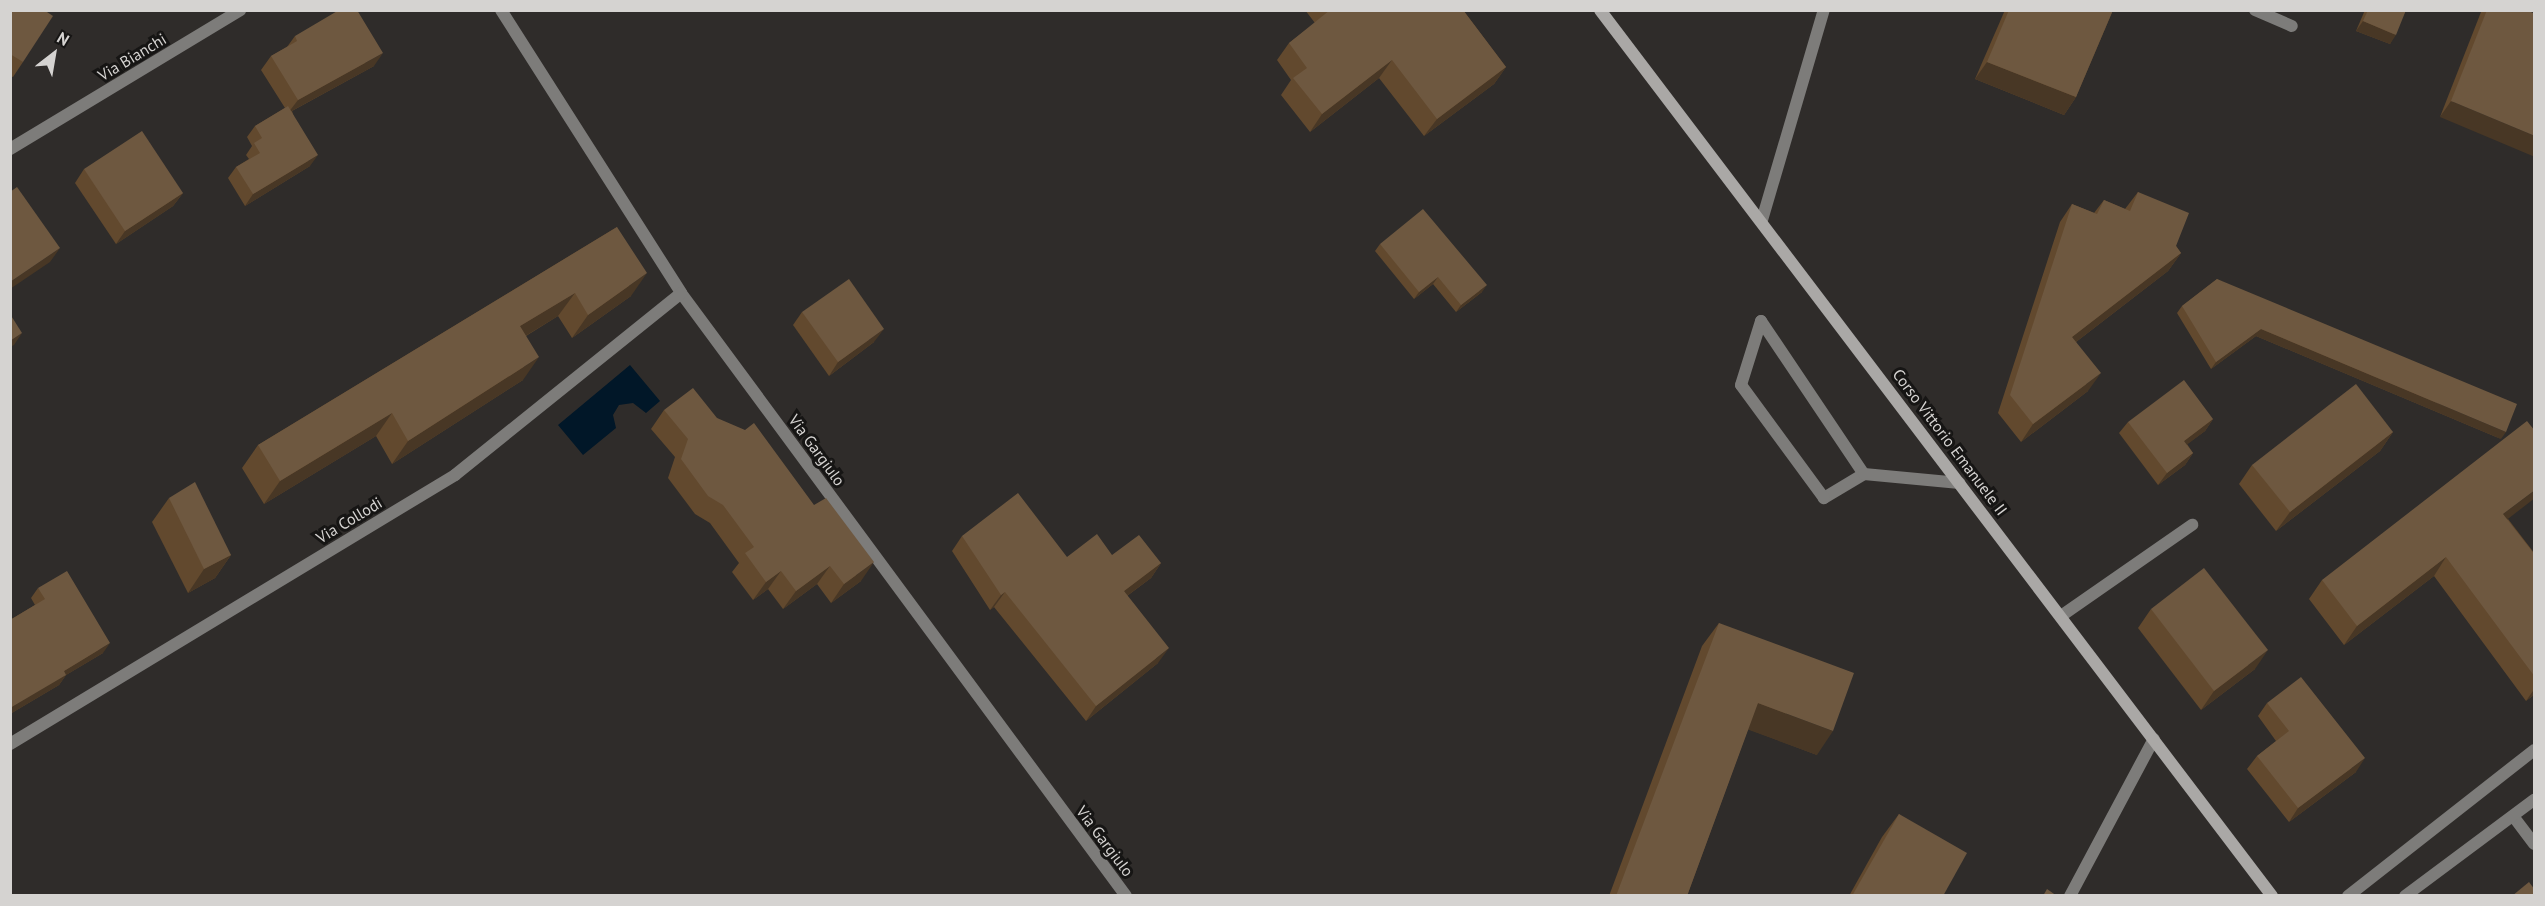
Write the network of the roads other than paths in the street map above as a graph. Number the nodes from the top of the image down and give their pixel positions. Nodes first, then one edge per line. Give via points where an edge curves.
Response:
1 (240, 10) edge
2 (501, 10) edge
3 (1600, 10) edge
4 (1824, 10) edge
5 (2255, 10) edge
6 (2292, 26) dead end
7 (10, 149) edge
8 (1762, 220) junction
9 (681, 293) junction
10 (1864, 474) junction
11 (1960, 483) junction
12 (2192, 525) dead end
13 (2061, 616) junction
14 (2154, 739) junction
15 (10, 744) edge
16 (2535, 750) edge
17 (2535, 800) edge
18 (2512, 816) junction
19 (2535, 844) edge
20 (1126, 896) edge
21 (2070, 896) edge
22 (2272, 896) edge
23 (2349, 896) edge
24 (2406, 896) edge

1 - 7 street, Via Bianchi
2 - 9 street, Via Gargiulo
3 - 8 street, Corso Vittorio Emanuele II
4 - 8 street
5 - 6 street
8 - 11 street, Corso Vittorio Emanuele II
9 - 15 street, Via Collodi via 455,476
9 - 20 street, Via Gargiulo
10 - 10 street via 1845,446 1761,321 1741,385 1824,498
10 - 11 street
11 - 13 street, Corso Vittorio Emanuele II
12 - 13 street
13 - 14 street, Corso Vittorio Emanuele II
14 - 21 street
14 - 22 street, Corso Vittorio Emanuele II
16 - 23 street
17 - 18 street
18 - 19 street
18 - 24 street

